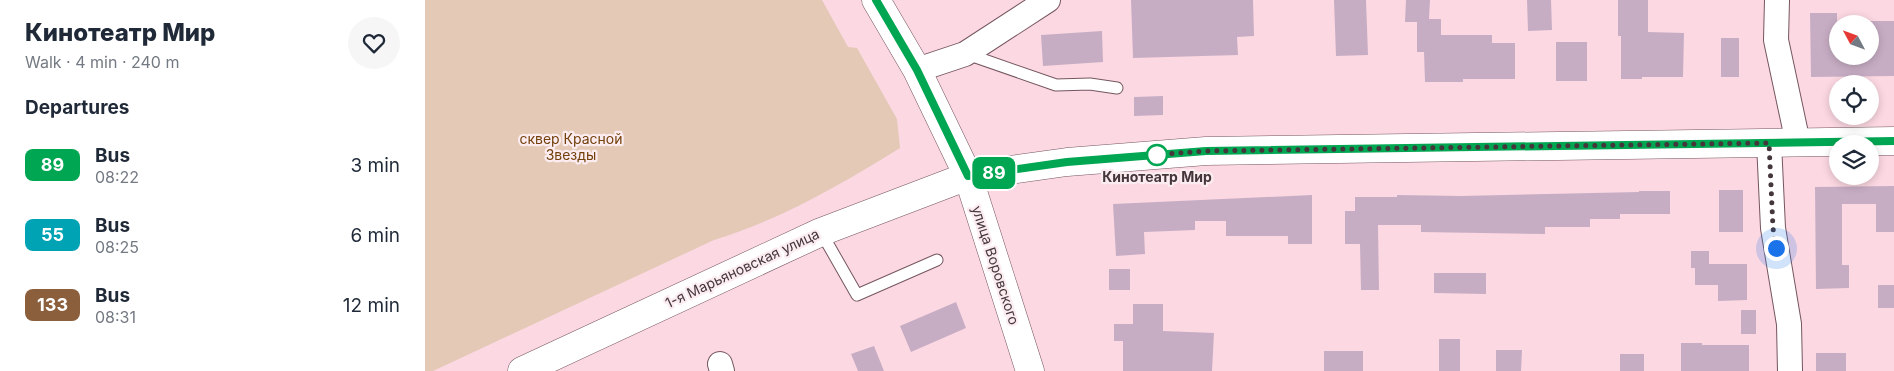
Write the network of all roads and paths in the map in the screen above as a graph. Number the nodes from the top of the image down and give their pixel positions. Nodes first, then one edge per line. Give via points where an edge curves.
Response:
1 (876, 0) edge
2 (1048, 0) edge
3 (1777, 0) edge
4 (965, 54) junction
5 (917, 70) junction
6 (1117, 88) dead end
7 (1798, 142) junction
8 (1894, 142) edge
9 (1769, 143) junction
10 (968, 176) junction
11 (821, 232) junction
12 (937, 260) dead end
13 (522, 371) edge
14 (1030, 371) edge
15 (1790, 371) edge

1 - 5 main road, улица Воровского
2 - 4 street
3 - 7 street via 1776,40
4 - 5 street
4 - 6 lane via 1056,84
5 - 10 main road, улица Воровского
7 - 8 main road, 1-я Марьяновская улица
7 - 9 main road, 1-я Марьяновская улица
9 - 10 main road, 1-я Марьяновская улица via 1206,151 1067,162
9 - 15 street via 1773,228 1789,324
10 - 11 main road, 1-я Марьяновская улица
10 - 14 main road, улица Воровского
11 - 12 lane via 857,295
11 - 13 main road, 1-я Марьяновская улица

